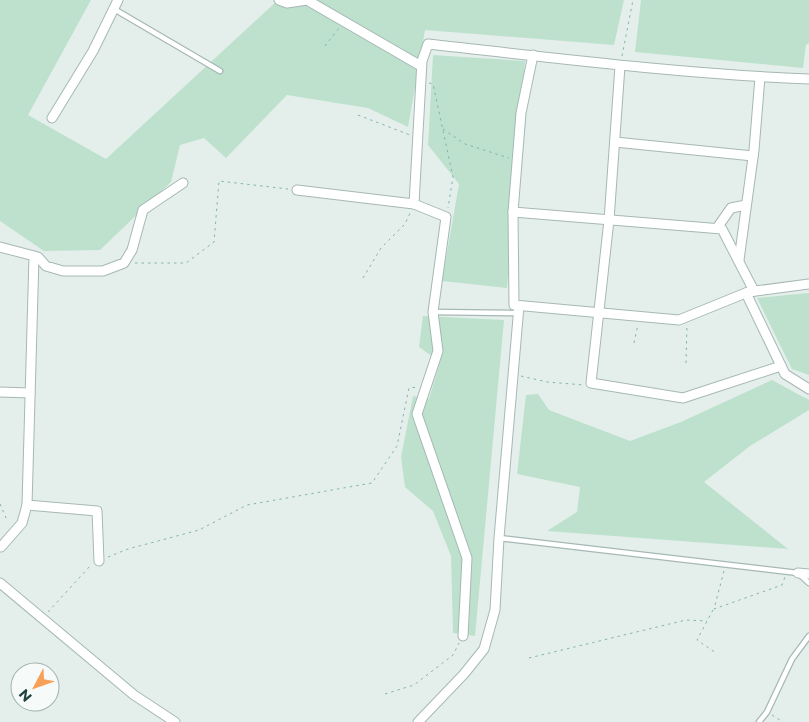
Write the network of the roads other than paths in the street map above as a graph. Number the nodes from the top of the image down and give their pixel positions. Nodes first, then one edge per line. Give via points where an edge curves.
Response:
1 (279, 0) edge
2 (116, 4) edge
3 (533, 55) junction
4 (421, 66) junction
5 (620, 66) junction
6 (220, 71) dead end
7 (760, 77) junction
8 (809, 79) edge
9 (52, 118) dead end
10 (615, 142) junction
11 (754, 156) junction
12 (183, 183) dead end
13 (296, 190) road end
14 (414, 204) junction
15 (746, 205) junction
16 (513, 212) junction
17 (609, 220) junction
18 (717, 228) junction
19 (0, 247) edge
20 (34, 256) junction
21 (738, 261) junction
22 (809, 284) edge
23 (750, 292) junction
24 (518, 309) junction
25 (433, 312) junction
26 (599, 313) junction
27 (781, 366) junction
28 (809, 389) edge
29 (0, 392) edge
30 (30, 393) junction
31 (27, 505) junction
32 (499, 538) junction
33 (1, 547) edge
34 (99, 561) road end
35 (798, 573) junction
36 (809, 574) edge
37 (0, 583) edge
38 (809, 583) edge
39 (463, 636) road end
40 (809, 636) edge
41 (175, 722) edge
42 (418, 722) edge
43 (759, 722) edge

1 - 4 street via 287,3 307,0
2 - 6 lane
2 - 9 street via 93,51
3 - 4 street via 428,44
3 - 5 street
3 - 16 street via 521,113
4 - 14 street
5 - 7 street
5 - 10 street
7 - 8 street
7 - 11 street
10 - 11 street
10 - 17 street
11 - 15 street
12 - 20 street via 142,210 132,250 124,262 104,271 63,271 46,266
13 - 14 street
14 - 25 street via 446,217
15 - 18 street via 731,208
15 - 21 street
16 - 17 street
16 - 24 street via 514,305
17 - 18 street
17 - 26 street
18 - 21 street via 722,229
19 - 20 street
20 - 30 street
21 - 23 street
22 - 23 street
23 - 26 street via 679,320
23 - 27 street
24 - 25 lane
24 - 26 street
24 - 32 street
25 - 39 street via 438,351 417,414 467,558
26 - 27 street via 592,383 683,398
27 - 28 street via 786,374
29 - 30 street
30 - 31 street
31 - 33 street via 22,523
31 - 34 street via 96,511
32 - 35 lane
32 - 42 street via 495,610 484,649
35 - 36 street
35 - 38 lane
37 - 41 street via 134,695
40 - 43 lane via 792,659

